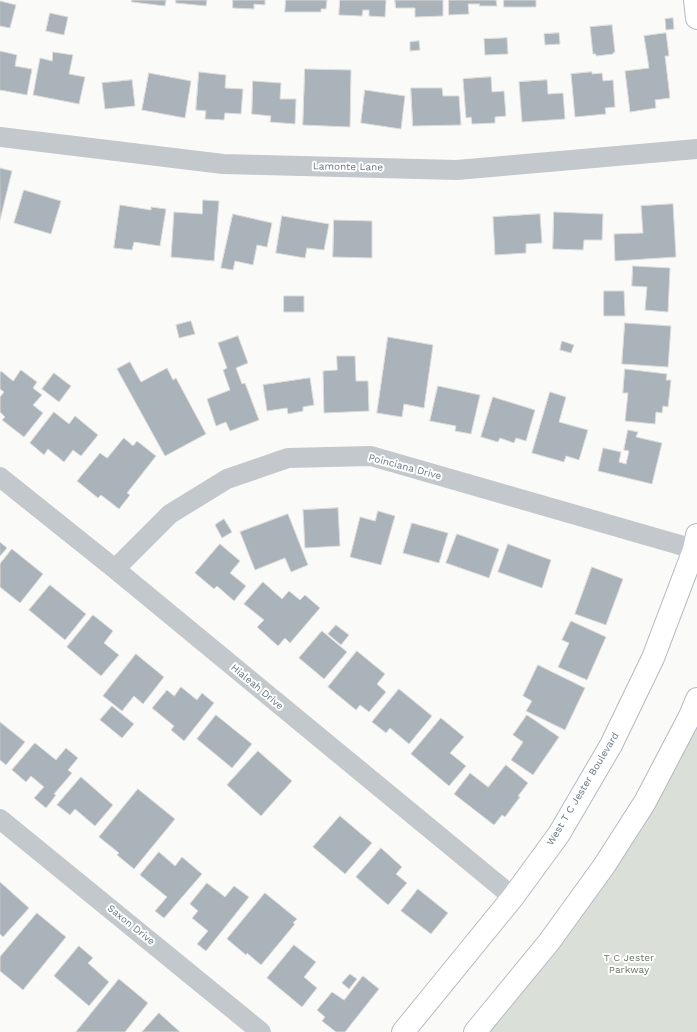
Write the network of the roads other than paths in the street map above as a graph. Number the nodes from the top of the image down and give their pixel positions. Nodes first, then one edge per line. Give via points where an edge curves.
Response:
1 (695, 0) edge
2 (697, 18) edge
3 (0, 137) edge
4 (697, 149) edge
5 (0, 477) edge
6 (696, 545) edge
7 (115, 569) junction
8 (697, 698) edge
9 (0, 819) edge
10 (513, 897) junction
11 (261, 1032) edge
12 (403, 1032) edge
13 (474, 1032) edge

1 - 2 main road
3 - 4 street, Lamonte Lane via 223,164 457,170
5 - 7 street, Hialeah Drive
6 - 7 street, Poinciana Drive via 371,456 288,458 227,479 170,514
6 - 10 main road, West T C Jester Boulevard via 653,658 611,745 559,834
7 - 10 street, Hialeah Drive
8 - 13 main road via 645,802 604,866 549,942
9 - 11 street, Saxon Drive
10 - 12 main road, West T C Jester Boulevard

